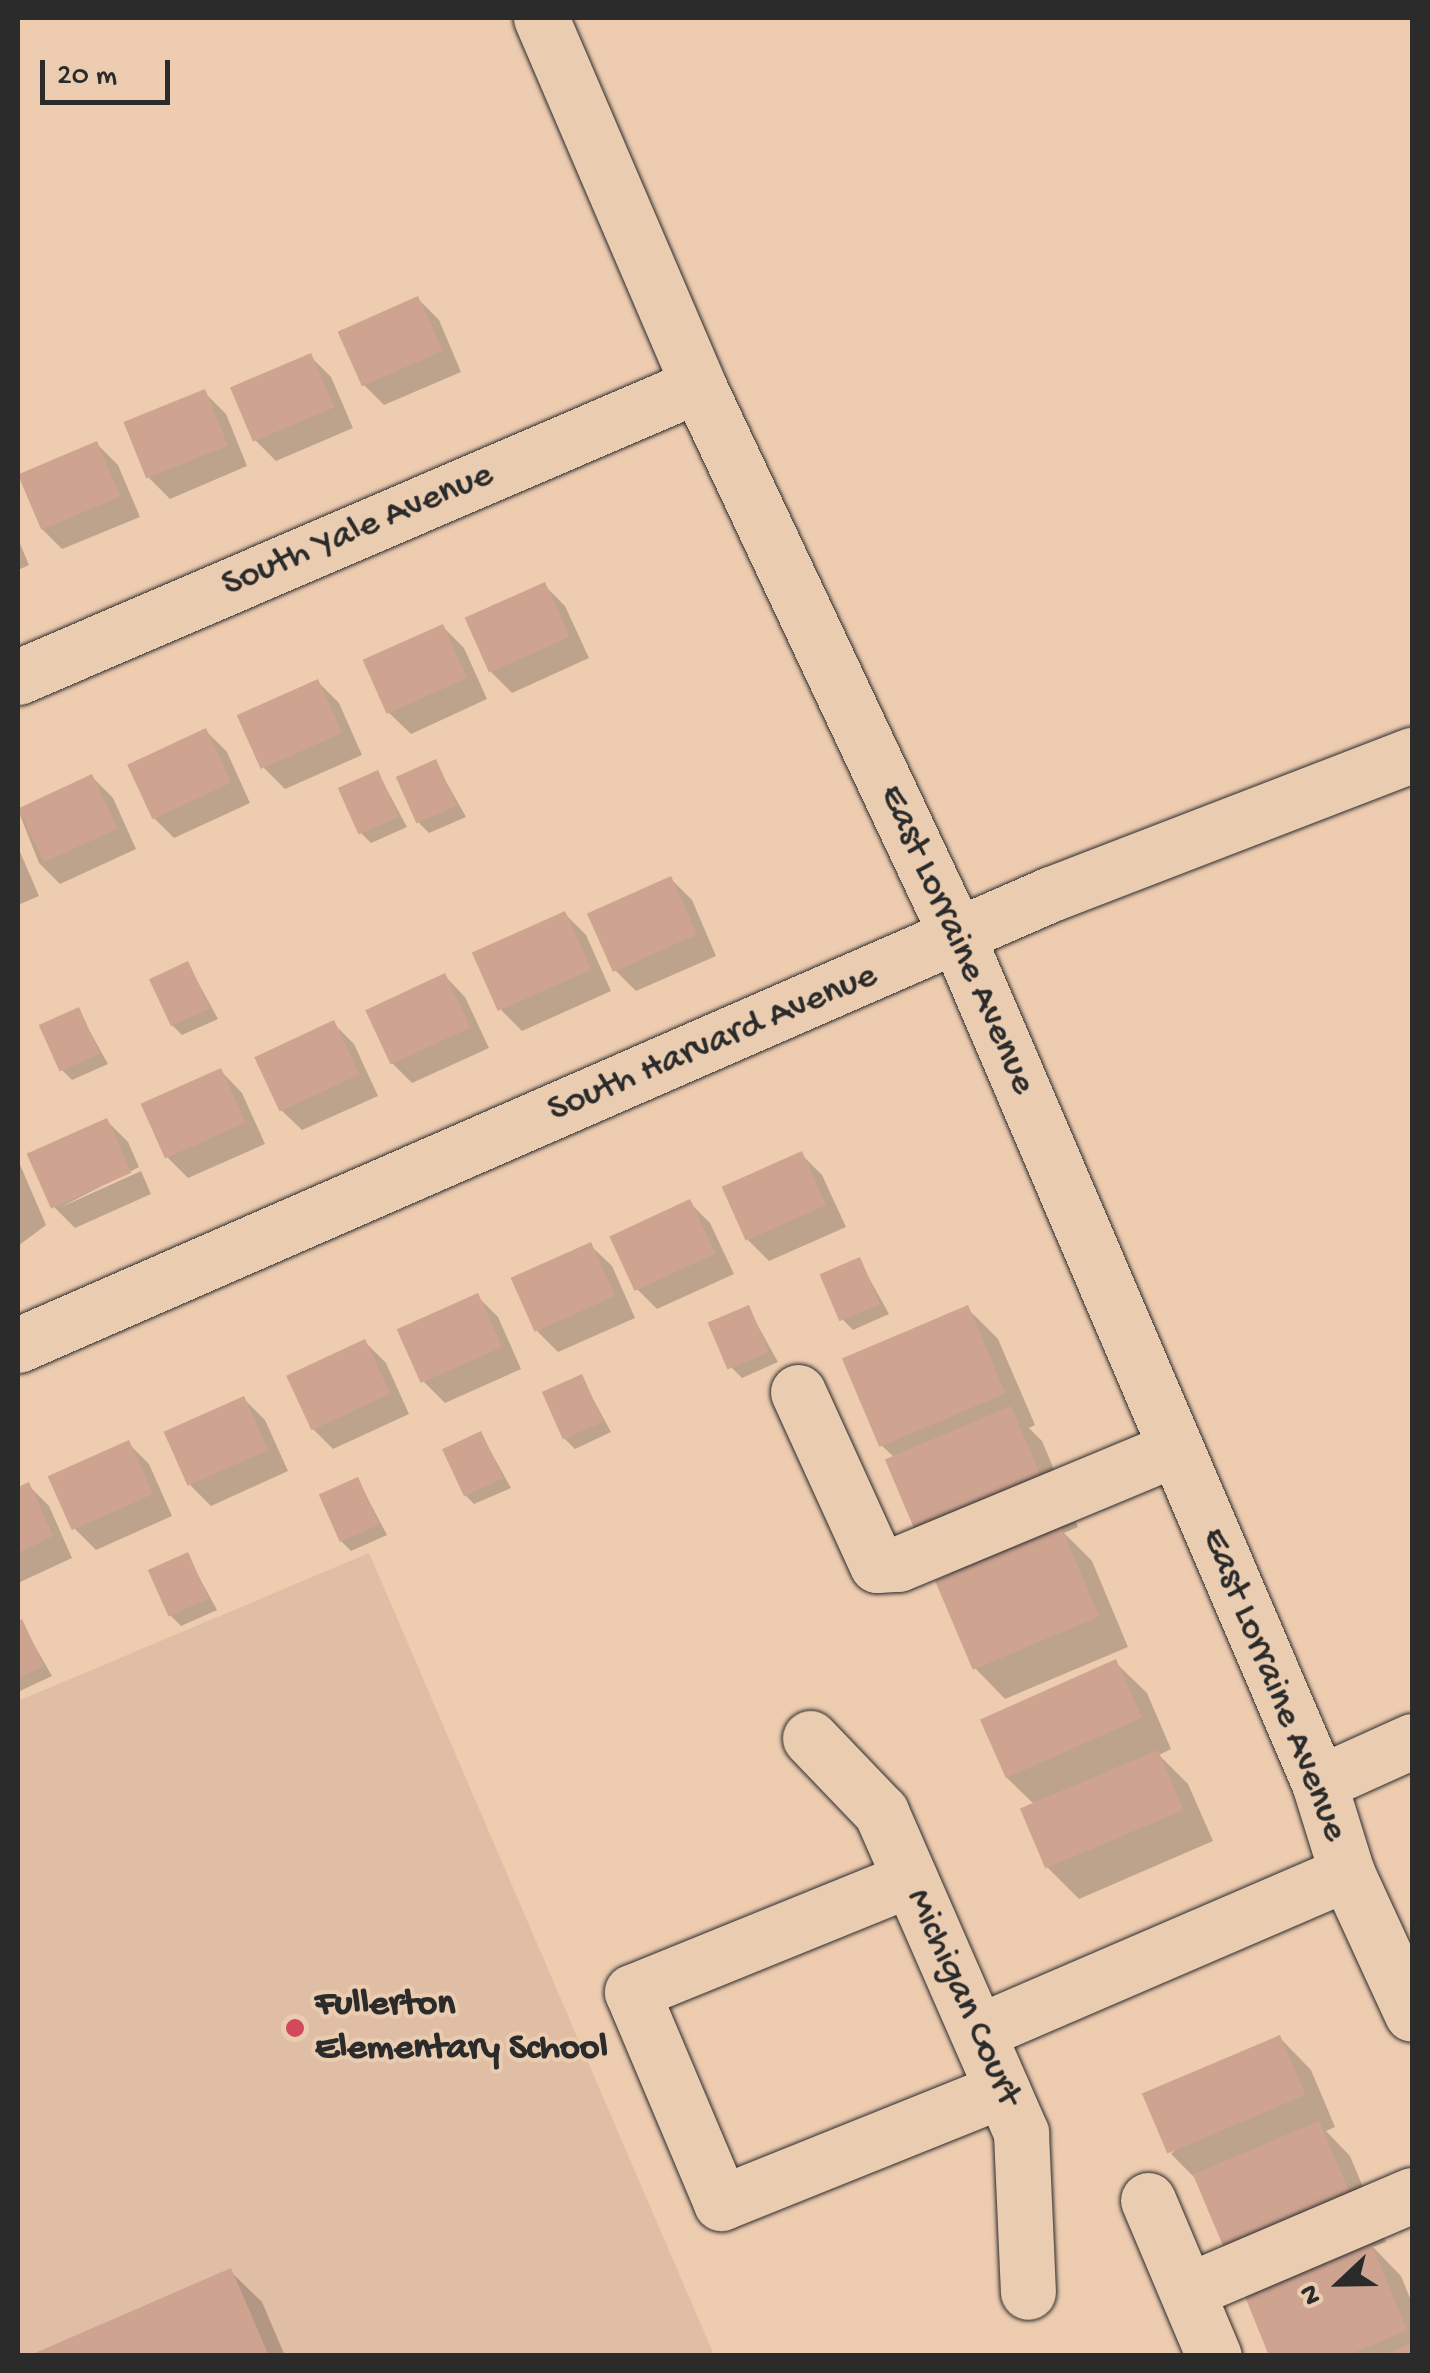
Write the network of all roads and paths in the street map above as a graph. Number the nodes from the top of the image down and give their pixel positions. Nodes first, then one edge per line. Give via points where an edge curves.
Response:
1 (541, 18) edge
2 (698, 384) junction
3 (18, 677) edge
4 (1412, 755) edge
5 (958, 938) junction
6 (18, 1344) edge
7 (798, 1392) dead end
8 (1176, 1448) junction
9 (810, 1738) dead end
10 (1412, 1741) edge
11 (1319, 1782) junction
12 (1347, 1873) junction
13 (910, 1879) junction
14 (1412, 2014) edge
15 (978, 2032) junction
16 (1002, 2090) junction
17 (1412, 2195) edge
18 (1148, 2200) dead end
19 (1187, 2291) junction
20 (1028, 2292) dead end
21 (1214, 2356) edge

1 - 2 street, East Lorraine Avenue
2 - 3 street, South Yale Avenue
2 - 5 street, East Lorraine Avenue
4 - 5 street, South Harvard Avenue via 1051,894
5 - 6 street, South Harvard Avenue
5 - 8 street, East Lorraine Avenue
7 - 8 street via 877,1565 898,1564
8 - 11 street, East Lorraine Avenue
9 - 13 street, Michigan Court via 881,1812
10 - 11 street
11 - 12 street, East Lorraine Avenue
12 - 14 street, East Lorraine Avenue
12 - 15 street
13 - 15 street, Michigan Court
13 - 16 street via 632,1992 721,2204
15 - 16 street, Michigan Court
16 - 20 street, Michigan Court via 1021,2133
17 - 19 street
18 - 19 street
19 - 21 street

